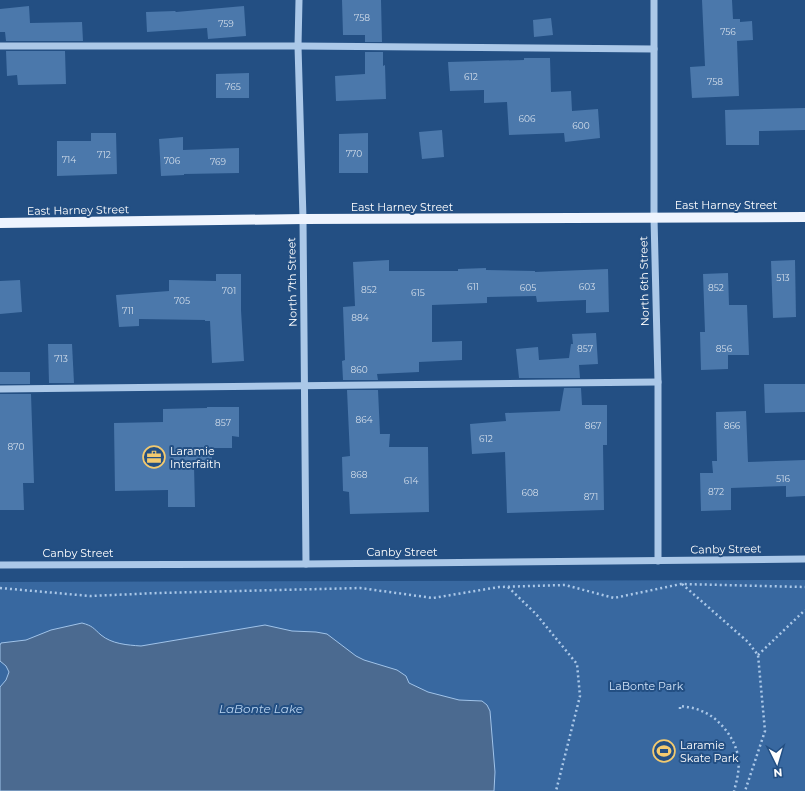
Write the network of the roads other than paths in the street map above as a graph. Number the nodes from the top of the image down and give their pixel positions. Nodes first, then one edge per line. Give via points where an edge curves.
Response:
1 (299, 0) edge
2 (654, 0) edge
3 (0, 46) edge
4 (298, 46) junction
5 (654, 49) junction
6 (805, 217) edge
7 (654, 218) junction
8 (303, 219) junction
9 (0, 223) edge
10 (658, 382) junction
11 (304, 386) junction
12 (0, 388) edge
13 (805, 559) edge
14 (658, 561) junction
15 (306, 564) junction
16 (0, 565) edge

1 - 4 street, North 7th Street
2 - 5 street, North 6th Street
3 - 4 street
4 - 5 street
4 - 8 street, North 7th Street
5 - 7 street, North 6th Street
6 - 7 main road, East Harney Street
7 - 8 main road, East Harney Street
7 - 10 street, North 6th Street
8 - 9 main road, East Harney Street
8 - 11 street, North 7th Street
10 - 11 street
10 - 14 street, North 6th Street
11 - 12 street
11 - 15 street, North 7th Street
13 - 14 street, Canby Street
14 - 15 street, Canby Street
15 - 16 street, Canby Street

